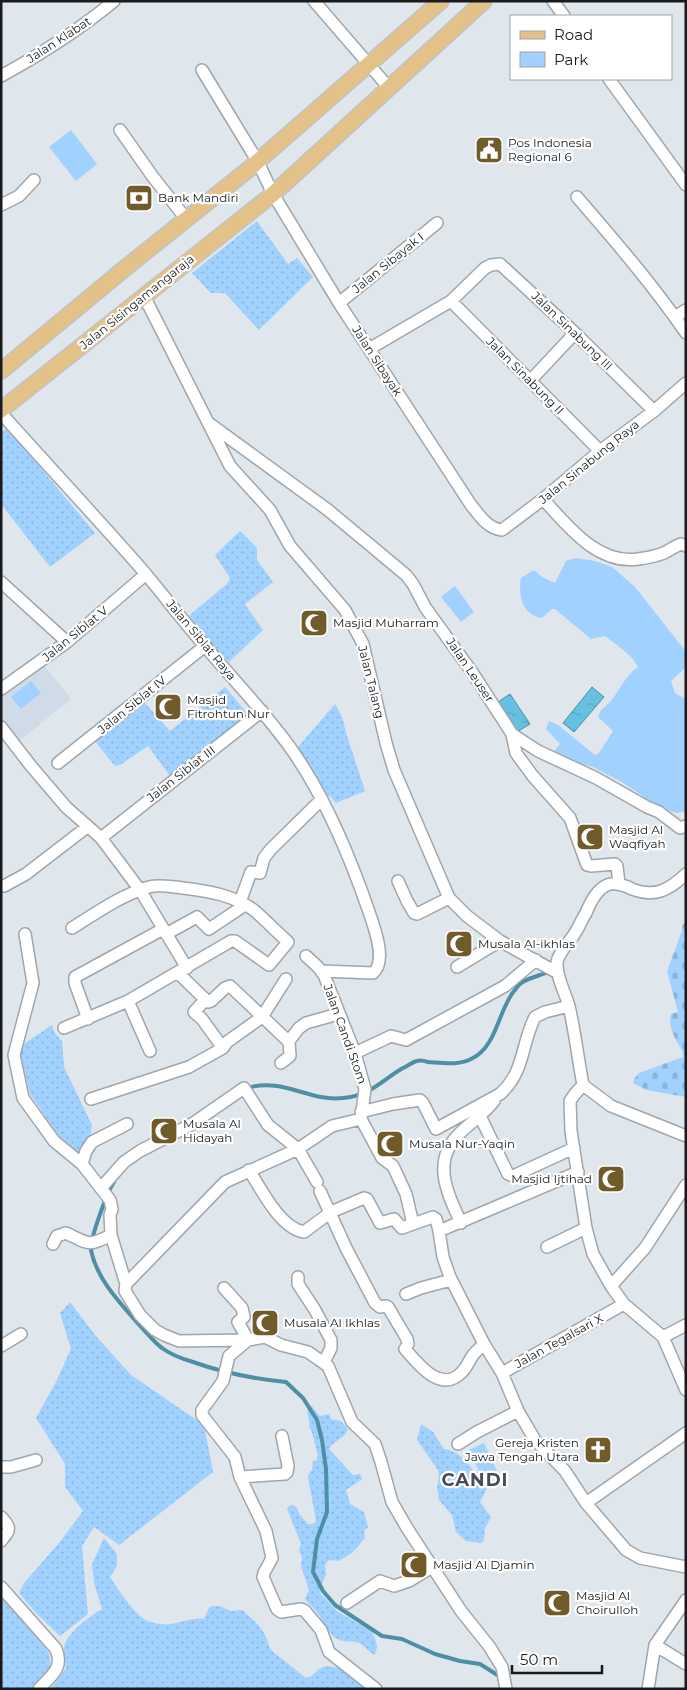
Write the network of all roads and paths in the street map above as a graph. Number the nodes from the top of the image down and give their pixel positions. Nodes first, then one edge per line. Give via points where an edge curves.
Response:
1 (114, 1) edge
2 (314, 1) edge
3 (441, 1) edge
4 (484, 1) edge
5 (553, 1) edge
6 (563, 15) edge
7 (368, 65) junction
8 (202, 70) dead end
9 (1, 76) edge
10 (610, 80) edge
11 (390, 88) junction
12 (120, 130) dead end
13 (258, 162) junction
14 (34, 180) dead end
15 (686, 186) edge
16 (273, 194) junction
17 (577, 196) dead end
18 (1, 205) edge
19 (187, 220) junction
20 (437, 223) dead end
21 (144, 296) junction
22 (451, 301) junction
23 (339, 303) junction
24 (686, 310) edge
25 (676, 318) junction
26 (575, 333) junction
27 (686, 333) edge
28 (369, 349) junction
29 (1, 371) edge
30 (530, 381) junction
31 (686, 382) edge
32 (654, 411) junction
33 (1, 412) edge
34 (207, 422) junction
35 (600, 451) junction
36 (543, 499) junction
37 (487, 524) joint
38 (686, 546) edge
39 (146, 574) junction
40 (1, 582) edge
41 (67, 642) junction
42 (205, 646) junction
43 (1, 689) edge
44 (262, 711) junction
45 (1, 727) edge
46 (512, 734) junction
47 (58, 762) dead end
48 (322, 799) junction
49 (686, 826) edge
50 (87, 827) junction
51 (101, 838) junction
52 (686, 874) edge
53 (398, 881) dead end
54 (619, 884) junction
55 (4, 886) dead end
56 (140, 890) junction
57 (449, 898) junction
58 (242, 904) junction
59 (72, 928) dead end
60 (164, 932) junction
61 (26, 934) dead end
62 (500, 941) junction
63 (306, 956) dead end
64 (536, 960) junction
65 (458, 967) dead end
66 (182, 970) junction
67 (322, 971) junction
68 (558, 973) junction
69 (286, 979) dead end
70 (205, 1000) junction
71 (128, 1001) junction
72 (569, 1006) junction
73 (338, 1014) junction
74 (262, 1017) junction
75 (88, 1018) junction
76 (64, 1028) dead end
77 (289, 1041) junction
78 (222, 1048) junction
79 (150, 1051) dead end
80 (355, 1053) junction
81 (281, 1063) dead end
82 (583, 1085) junction
83 (500, 1094) junction
84 (90, 1099) dead end
85 (361, 1116) junction
86 (480, 1116) junction
87 (127, 1124) dead end
88 (686, 1136) edge
89 (574, 1148) junction
90 (298, 1149) junction
91 (82, 1164) junction
92 (249, 1170) junction
93 (578, 1172) junction
94 (686, 1185) edge
95 (102, 1188) junction
96 (331, 1212) junction
97 (461, 1223) junction
98 (414, 1224) junction
99 (586, 1228) junction
100 (439, 1231) junction
101 (111, 1234) junction
102 (53, 1244) dead end
103 (547, 1247) dead end
104 (298, 1277) dead end
105 (451, 1280) junction
106 (126, 1284) junction
107 (611, 1286) junction
108 (224, 1288) dead end
109 (406, 1294) dead end
110 (624, 1304) junction
111 (686, 1326) edge
112 (21, 1334) dead end
113 (663, 1337) junction
114 (248, 1340) junction
115 (484, 1344) junction
116 (1, 1346) edge
117 (324, 1362) junction
118 (502, 1373) junction
119 (686, 1390) edge
120 (518, 1411) junction
121 (686, 1433) edge
122 (282, 1436) dead end
123 (458, 1444) dead end
124 (36, 1460) dead end
125 (1, 1467) edge
126 (240, 1477) junction
127 (586, 1503) junction
128 (1, 1517) edge
129 (1, 1541) edge
130 (432, 1567) junction
131 (686, 1567) edge
132 (1, 1587) edge
133 (686, 1601) edge
134 (347, 1603) dead end
135 (655, 1646) junction
136 (686, 1664) edge
137 (40, 1689) edge
138 (376, 1689) edge
139 (506, 1689) edge
140 (648, 1689) edge

1 - 9 street, Jalan Klabat via 88,22
2 - 7 street
3 - 7 main road
4 - 11 main road, Jalan Sisingamangaraja
5 - 6 street
7 - 11 street
7 - 13 main road
8 - 13 street
10 - 15 street
11 - 16 main road, Jalan Sisingamangaraja
12 - 19 street
13 - 16 street
13 - 19 main road
14 - 18 street via 19,196
16 - 21 main road, Jalan Sisingamangaraja
16 - 23 street, Jalan Sibayak
17 - 25 street
19 - 29 main road
20 - 23 street, Jalan Sibayak I
21 - 33 main road, Jalan Sisingamangaraja
21 - 34 street, Jalan Talang
22 - 26 street, Jalan Sinabung III via 485,268 496,264 505,266
22 - 28 street
22 - 30 street, Jalan Sinabung II
23 - 28 street, Jalan Sibayak
24 - 25 street
25 - 27 street
26 - 30 street
26 - 32 street, Jalan Sinabung III
28 - 37 street, Jalan Sibayak
30 - 35 street, Jalan Sinabung II
31 - 32 street, Jalan Sinabung Raya
32 - 35 street, Jalan Sinabung Raya
33 - 39 street, Jalan Siblat Raya
34 - 46 street, Jalan Leuser via 328,510 406,575
34 - 57 street, Jalan Talang via 230,466 267,506 290,546 344,610 363,644 394,770
35 - 36 street, Jalan Sinabung Raya
36 - 37 street, Jalan Sinabung Raya via 502,530
36 - 38 street via 578,536 614,558 635,560 664,553 682,544
39 - 41 street, Jalan Siblat V
39 - 42 street, Jalan Siblat Raya
40 - 41 street
41 - 43 street, Jalan Siblat V
42 - 44 street, Jalan Siblat Raya
42 - 47 street, Jalan Siblat IV
44 - 48 street, Jalan Siblat Raya via 294,753
44 - 51 street, Jalan Siblat III
45 - 50 street via 72,814
46 - 49 street, Jalan Leuser via 538,751 659,812 680,828
46 - 54 street via 516,753 570,818 587,864 615,864
48 - 58 street via 271,849 264,858 260,874 251,872
48 - 67 street, Jalan Siblat Raya via 363,892 379,949 378,967 372,973
50 - 51 street
50 - 55 street via 26,874
51 - 56 street
52 - 54 street via 675,885 657,892 644,892
53 - 57 street via 409,906 417,914
54 - 68 street via 608,884 593,900 559,956
56 - 58 street via 152,886 191,889 222,895
56 - 59 street
56 - 60 street
57 - 62 street, Jalan Talang
58 - 60 street via 209,929 198,916
58 - 66 street via 288,942 270,964 233,940
60 - 66 street
60 - 75 street via 76,977 74,983
61 - 91 street via 33,983 14,1055 23,1098 54,1141
62 - 64 street, Jalan Talang
62 - 65 street
63 - 67 street, Jalan Candi Stom
64 - 68 street, Jalan Talang
64 - 80 street via 505,986 406,1040 391,1036
66 - 70 street
66 - 71 street
67 - 73 street, Jalan Candi Stom
68 - 72 street
69 - 74 street
70 - 74 street via 211,1002 230,986
70 - 78 street via 194,1012
71 - 75 street
71 - 79 street
72 - 82 street
72 - 83 street via 535,1017 518,1070
73 - 77 street via 306,1023
73 - 80 street, Jalan Candi Stom
74 - 77 street
74 - 78 street
75 - 76 street
77 - 81 street via 290,1056
78 - 84 street via 189,1067
80 - 85 street, Jalan Candi Stom via 365,1092
82 - 88 street via 611,1106
82 - 89 street via 570,1101
83 - 85 street via 436,1129 420,1100 393,1104
83 - 86 street
85 - 90 street via 332,1126
85 - 98 street via 382,1158 393,1166 406,1194
86 - 89 street via 510,1176
86 - 97 street via 456,1138 444,1161 444,1180
87 - 91 street via 92,1142
89 - 93 street
90 - 92 street
90 - 95 street via 268,1125 246,1090 192,1124 140,1151 124,1162
90 - 96 street
91 - 95 street
92 - 96 street via 279,1215 296,1230 304,1232
92 - 106 street via 225,1182
93 - 97 street
93 - 99 street
94 - 107 street via 645,1248
95 - 101 street via 111,1205
96 - 98 street via 364,1198 380,1223 394,1219 402,1228
96 - 115 street via 346,1248 377,1305 388,1307 407,1339 405,1349 427,1373 436,1379 451,1379 461,1373
97 - 100 street
98 - 100 street via 433,1217
99 - 103 street
99 - 107 street via 593,1254
100 - 105 street, Jalan Tegalsari X
101 - 102 street via 91,1243 66,1233 57,1236
101 - 106 street
104 - 117 street via 298,1284 331,1340 332,1348
105 - 109 street
105 - 115 street, Jalan Tegalsari X
106 - 114 street via 126,1291 140,1315 164,1335 179,1341
107 - 110 street
108 - 114 street via 242,1308 244,1316 238,1322
110 - 113 street
110 - 118 street, Jalan Tegalsari X
111 - 113 street
112 - 116 street
113 - 119 street
114 - 117 street via 265,1337 308,1352
114 - 126 street via 232,1352 225,1373 202,1413 235,1457
115 - 118 street, Jalan Tegalsari X
117 - 130 street via 352,1422 375,1444 392,1502
118 - 120 street
120 - 123 street
120 - 127 street via 535,1440 565,1470
121 - 127 street
122 - 126 street via 288,1466 285,1474
124 - 125 street
126 - 138 street via 266,1531 272,1558 263,1577 277,1609 281,1612 303,1610 321,1630 329,1652
127 - 131 street via 632,1554
128 - 129 street via 9,1531
130 - 134 street via 394,1586 380,1581
130 - 139 street via 502,1667
132 - 137 street via 56,1649 57,1670
133 - 135 street
135 - 136 street
135 - 140 street

